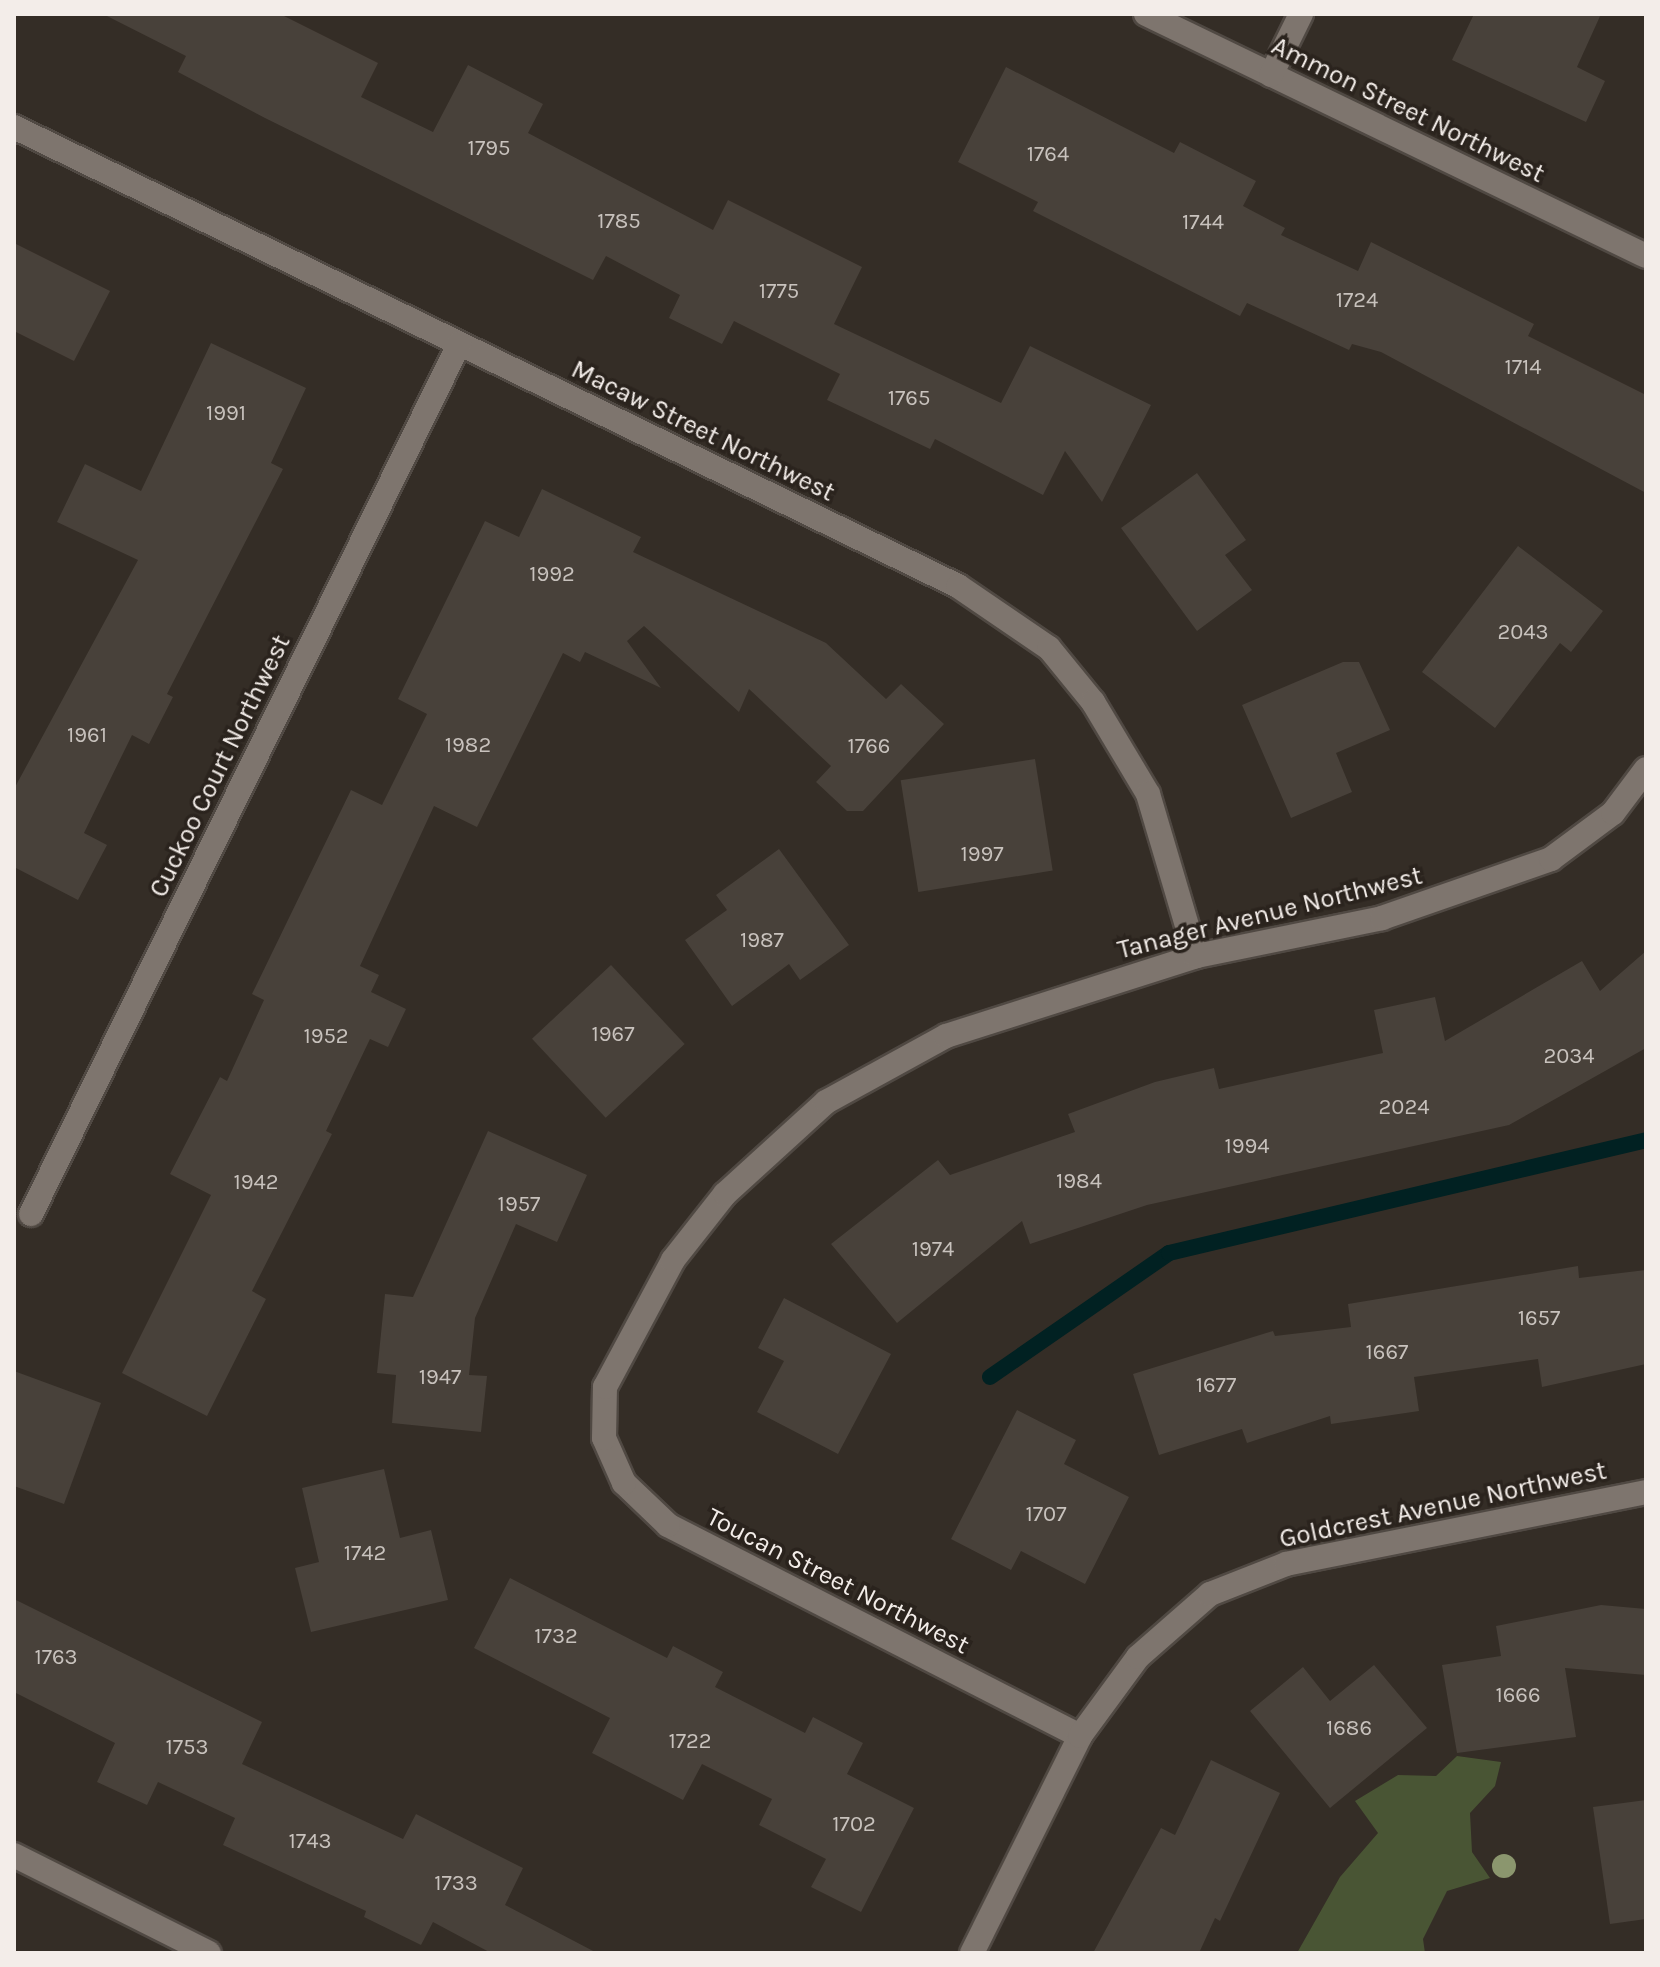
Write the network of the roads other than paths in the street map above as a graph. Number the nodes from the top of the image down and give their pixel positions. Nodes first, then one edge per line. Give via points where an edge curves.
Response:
1 (1146, 14) edge
2 (1301, 14) edge
3 (1271, 75) junction
4 (14, 127) edge
5 (1646, 256) edge
6 (459, 344) junction
7 (1646, 769) edge
8 (1196, 956) junction
9 (31, 1214) dead end
10 (604, 1438) joint
11 (1646, 1492) edge
12 (1080, 1736) junction
13 (14, 1855) edge
14 (209, 1953) edge
15 (972, 1953) edge

1 - 3 street, Ammon Street Northwest
2 - 3 street
3 - 5 street, Ammon Street Northwest
4 - 6 street, Macaw Street Northwest
6 - 8 street, Macaw Street Northwest via 958,586 1049,648 1093,702 1148,794
6 - 9 street, Cuckoo Court Northwest
7 - 8 street, Tanager Avenue Northwest via 1613,813 1551,859 1382,918
8 - 10 street, Tanager Avenue Northwest via 946,1036 826,1102 725,1194 673,1260 605,1387
10 - 12 street, Toucan Street Northwest via 624,1483 668,1525
11 - 12 street, Goldcrest Avenue Northwest via 1286,1564 1210,1594 1138,1657
12 - 15 street, Goldcrest Avenue Northwest
13 - 14 street

